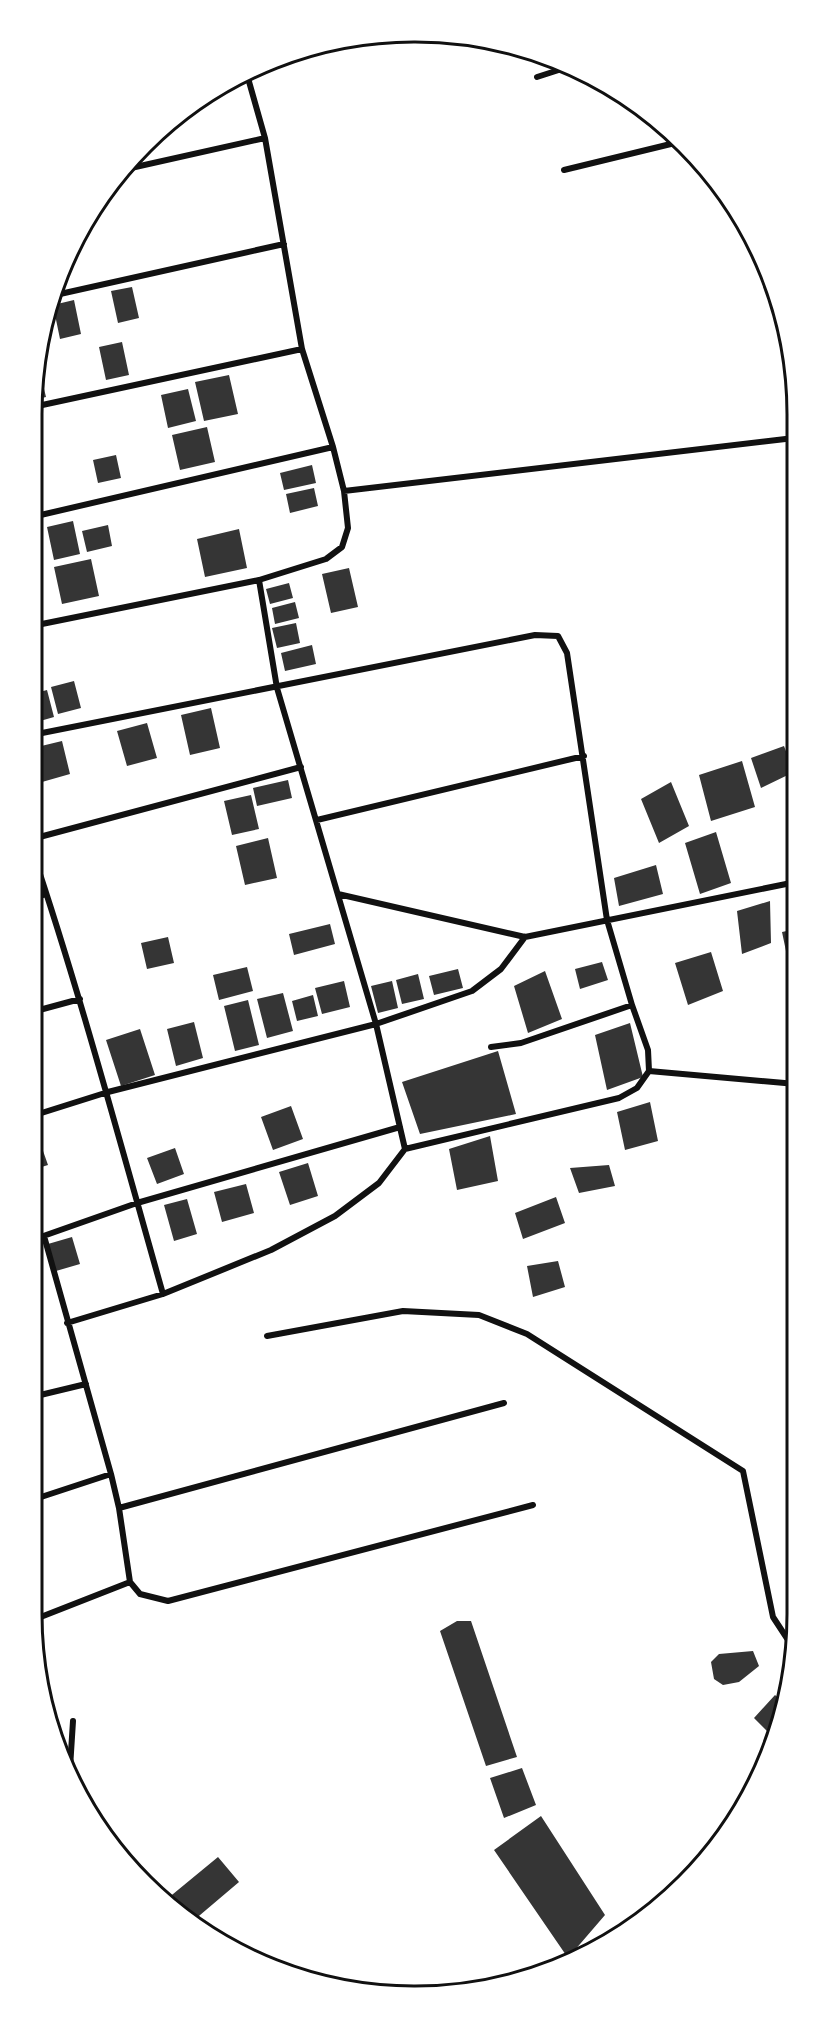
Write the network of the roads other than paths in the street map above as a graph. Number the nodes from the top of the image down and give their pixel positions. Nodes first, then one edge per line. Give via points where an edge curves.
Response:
1 (558, 70) edge
2 (537, 77) dead end
3 (249, 81) edge
4 (265, 138) junction
5 (671, 144) edge
6 (136, 167) edge
7 (564, 170) dead end
8 (284, 244) junction
9 (63, 293) edge
10 (302, 349) junction
11 (42, 405) edge
12 (787, 439) edge
13 (333, 447) junction
14 (344, 491) junction
15 (42, 515) edge
16 (259, 580) junction
17 (42, 624) edge
18 (277, 688) junction
19 (42, 733) edge
20 (584, 756) junction
21 (301, 767) junction
22 (316, 820) junction
23 (42, 836) edge
24 (42, 881) edge
25 (787, 884) edge
26 (46, 894) junction
27 (338, 894) junction
28 (42, 895) edge
29 (608, 920) junction
30 (525, 937) junction
31 (80, 999) junction
32 (632, 1005) junction
33 (42, 1009) edge
34 (376, 1024) junction
35 (491, 1047) dead end
36 (649, 1071) junction
37 (787, 1083) edge
38 (108, 1092) junction
39 (42, 1113) edge
40 (400, 1127) junction
41 (405, 1149) junction
42 (137, 1203) junction
43 (44, 1236) joint
44 (163, 1294) junction
45 (68, 1323) junction
46 (267, 1336) dead end
47 (86, 1384) junction
48 (42, 1395) edge
49 (504, 1403) dead end
50 (111, 1474) junction
51 (42, 1497) edge
52 (533, 1505) dead end
53 (119, 1508) junction
54 (130, 1582) junction
55 (42, 1616) edge
56 (786, 1638) edge
57 (73, 1721) dead end
58 (71, 1757) edge

1 - 2 street
3 - 4 street
4 - 6 street
4 - 8 street
5 - 7 street
8 - 9 street
8 - 10 street
10 - 11 street
10 - 13 street
12 - 14 street
13 - 14 street
13 - 15 street
14 - 16 street via 348,528 342,547 326,559
16 - 17 street
16 - 18 street
18 - 19 street
18 - 20 street via 535,635 558,636 567,653
18 - 21 street
20 - 22 street
20 - 29 street
21 - 22 street
21 - 23 street
22 - 27 street
24 - 26 street
25 - 29 street
26 - 28 street
26 - 31 street
27 - 30 street
27 - 34 street
29 - 30 street
29 - 32 street
30 - 34 street via 501,969 472,991
31 - 33 street
31 - 38 street
32 - 35 street via 521,1043
32 - 36 street via 648,1050
34 - 38 street
34 - 40 street
36 - 37 street
36 - 41 street via 637,1088 619,1098
38 - 39 street
38 - 42 street
40 - 41 street
40 - 42 street
41 - 44 street via 380,1183 335,1216 271,1250
42 - 43 street
42 - 44 street
43 - 45 street
44 - 45 street
45 - 47 street
46 - 56 street via 403,1311 479,1315 527,1334 743,1471 773,1617
47 - 48 street
47 - 50 street
49 - 53 street
50 - 51 street
50 - 53 street
52 - 54 street via 168,1601 140,1594
53 - 54 street
54 - 55 street
57 - 58 street

